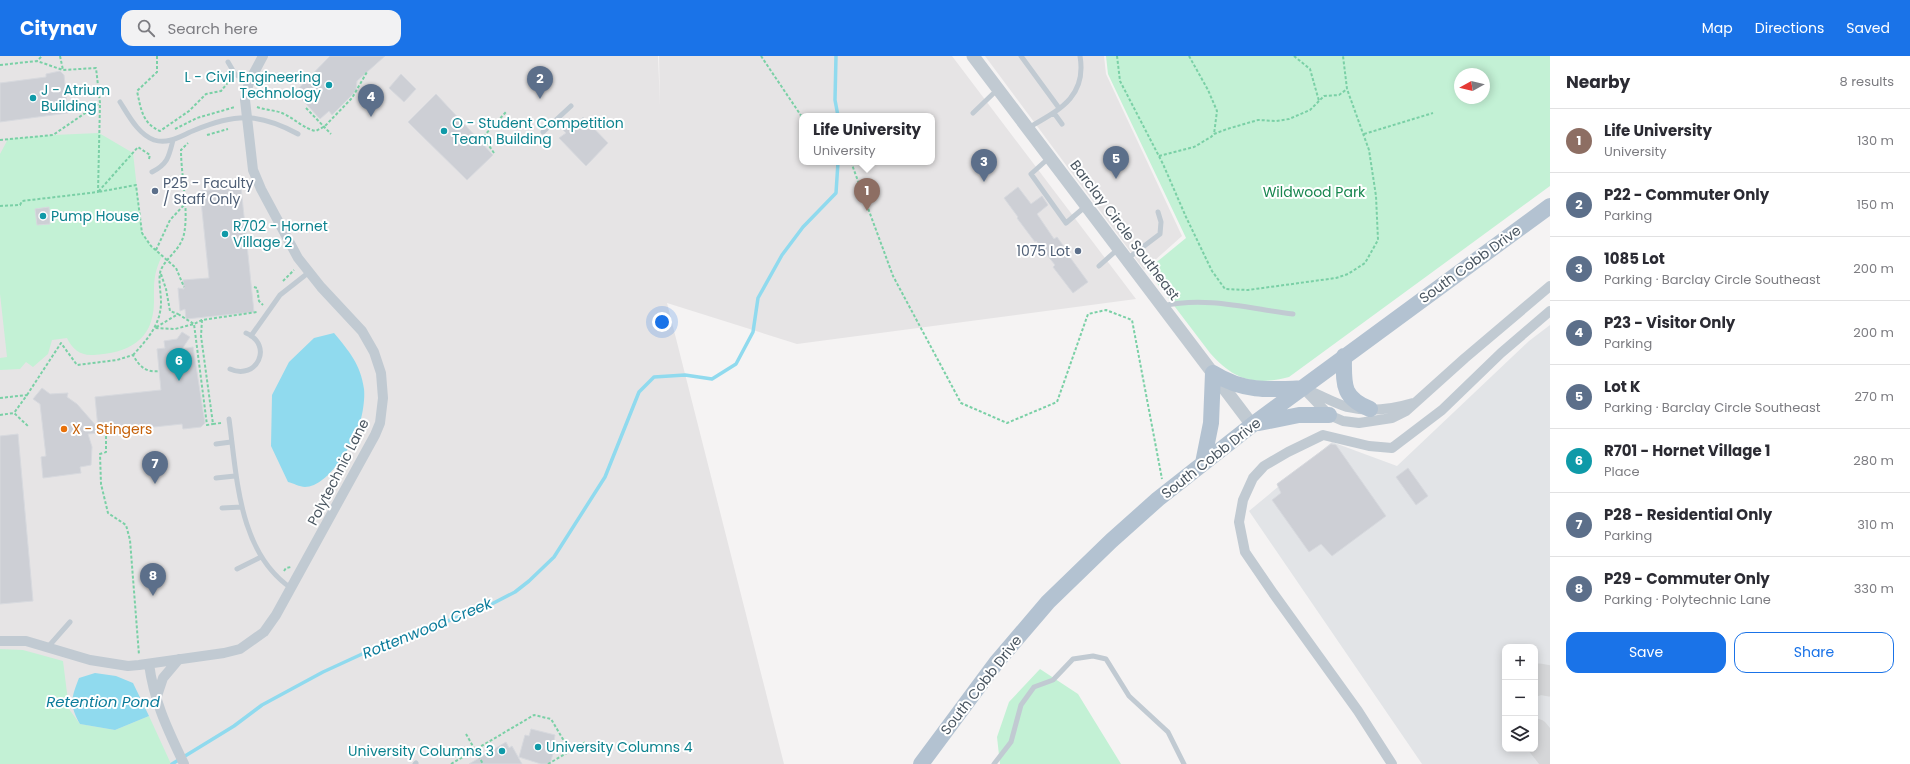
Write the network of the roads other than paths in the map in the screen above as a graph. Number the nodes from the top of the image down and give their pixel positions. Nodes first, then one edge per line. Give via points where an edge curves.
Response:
1 (263, 56) edge
2 (973, 56) edge
3 (1021, 56) edge
4 (1080, 56) edge
5 (228, 62) dead end
6 (249, 82) junction
7 (998, 89) junction
8 (120, 102) dead end
9 (571, 106) dead end
10 (1059, 108) junction
11 (973, 113) dead end
12 (1054, 113) junction
13 (246, 118) junction
14 (1062, 124) dead end
15 (1028, 128) junction
16 (543, 132) dead end
17 (298, 134) dead end
18 (173, 140) junction
19 (1050, 157) junction
20 (152, 172) dead end
21 (1087, 206) junction
22 (1550, 206) edge
23 (1158, 212) dead end
24 (1119, 248) junction
25 (1127, 259) junction
26 (1099, 266) dead end
27 (305, 276) junction
28 (1550, 286) edge
29 (1162, 306) junction
30 (1550, 311) edge
31 (1293, 314) dead end
32 (246, 333) dead end
33 (251, 336) junction
34 (1344, 356) junction
35 (230, 369) dead end
36 (1213, 373) junction
37 (1303, 388) junction
38 (1415, 402) junction
39 (1370, 409) junction
40 (1329, 415) junction
41 (229, 420) road end
42 (1252, 424) junction
43 (231, 442) junction
44 (216, 444) dead end
45 (1202, 463) junction
46 (235, 476) junction
47 (216, 478) dead end
48 (242, 507) junction
49 (222, 508) dead end
50 (261, 557) junction
51 (237, 569) dead end
52 (291, 588) junction
53 (70, 622) dead end
54 (0, 640) edge
55 (48, 647) junction
56 (179, 659) junction
57 (144, 664) junction
58 (156, 701) junction
59 (184, 764) edge
60 (921, 764) edge
61 (994, 764) edge
62 (1184, 764) edge
63 (1392, 764) edge

1 - 6 street, Polytechnic Lane
2 - 7 street, Barclay Circle Southeast
3 - 10 lane
4 - 10 lane via 1082,71 1074,96
5 - 6 lane via 235,74
6 - 13 street, Polytechnic Lane via 245,100
7 - 11 lane
7 - 15 street, Barclay Circle Southeast
8 - 18 lane via 138,129 147,136 161,142
9 - 16 lane
10 - 12 lane
12 - 14 lane
12 - 15 lane
13 - 17 lane via 270,121
13 - 18 lane via 218,122
13 - 27 street, Polytechnic Lane via 256,176
15 - 19 street, Barclay Circle Southeast
18 - 20 lane via 169,156 162,167
19 - 21 street, Barclay Circle Southeast
19 - 21 lane via 1031,174 1066,223
21 - 24 street, Barclay Circle Southeast
22 - 34 main road, South Cobb Drive
23 - 25 lane via 1162,226 1160,234
24 - 25 street, Barclay Circle Southeast
24 - 26 lane
25 - 29 street, Barclay Circle Southeast
27 - 33 lane via 280,296
27 - 52 street, Polytechnic Lane via 362,331 381,373 383,398 380,423 371,444
28 - 38 street
29 - 31 lane via 1218,303
29 - 36 street, Barclay Circle Southeast
30 - 63 street via 1501,353 1442,410 1392,448 1369,446 1323,435 1264,466 1253,478 1243,500 1240,522 1245,552 1358,711
32 - 33 lane
33 - 35 lane via 260,348 258,363 245,372
34 - 37 main road, South Cobb Drive
34 - 39 main road via 1344,382 1348,394 1355,402
36 - 37 main road via 1227,382 1255,389
36 - 42 street, Barclay Circle Southeast
36 - 45 main road via 1211,423
37 - 39 street via 1346,407
37 - 40 street
37 - 42 main road, South Cobb Drive
38 - 39 street
38 - 40 street via 1399,415 1372,422 1350,423
40 - 42 main road via 1299,415
41 - 43 lane
42 - 45 main road, South Cobb Drive
43 - 44 lane
43 - 46 lane
45 - 60 main road, South Cobb Drive via 1111,541 1048,602 996,663
46 - 47 lane
46 - 48 lane
48 - 49 lane
48 - 50 lane
50 - 51 lane
50 - 52 lane via 265,565
52 - 56 street, Polytechnic Lane via 269,626 247,645 224,653
53 - 55 lane
54 - 55 street, Polytechnic Lane via 26,641
55 - 57 street, Polytechnic Lane via 90,660 128,666
56 - 57 street, Polytechnic Lane
56 - 58 street via 163,678
57 - 58 street
58 - 59 street
61 - 62 lane via 1011,742 1021,704 1034,687 1053,680 1074,659 1093,656 1106,659 1129,696 1168,732

